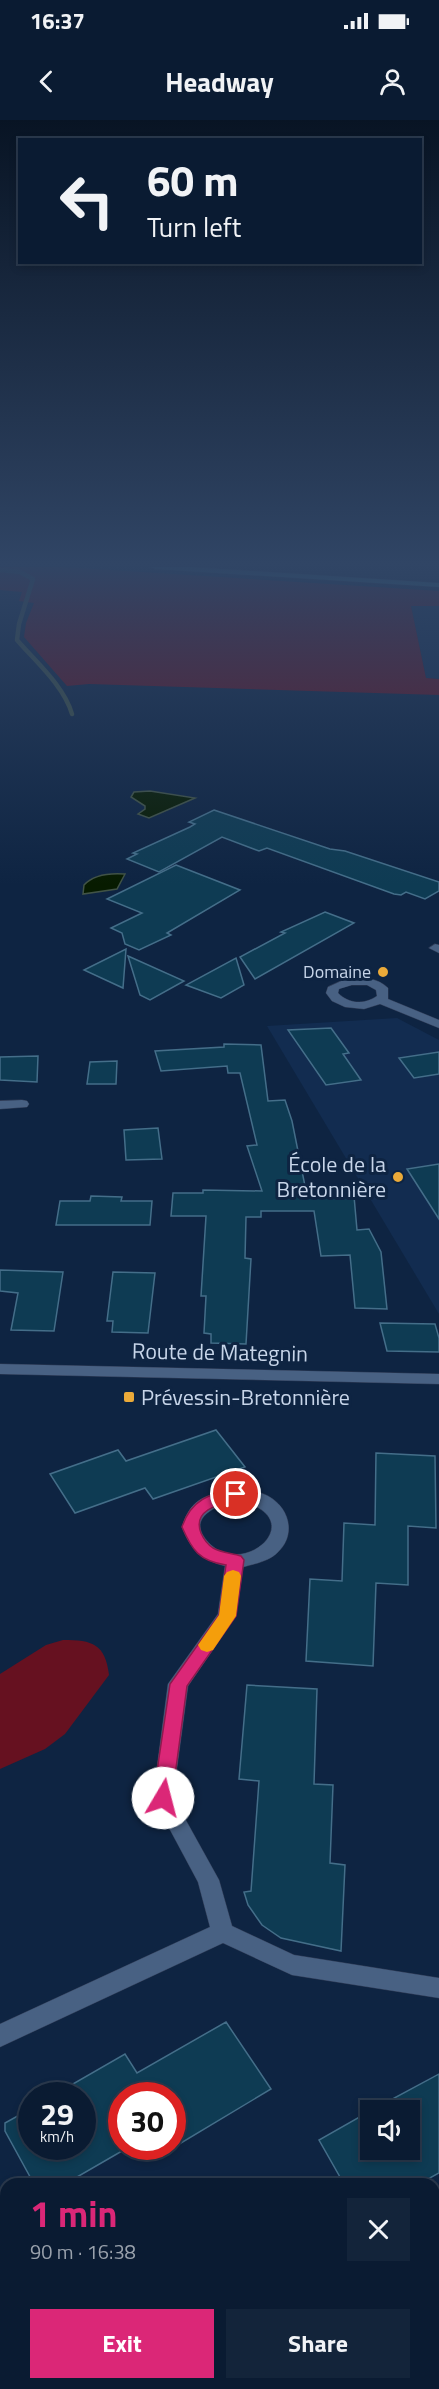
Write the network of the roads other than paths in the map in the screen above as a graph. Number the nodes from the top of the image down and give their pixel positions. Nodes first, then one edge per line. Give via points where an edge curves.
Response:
1 (380, 1000) dead end
2 (439, 1024) edge
3 (22, 1104) dead end
4 (0, 1105) edge
5 (0, 1369) edge
6 (439, 1379) edge
7 (235, 1560) junction
8 (223, 1932) junction
9 (439, 1988) edge
10 (0, 2036) edge

1 - 2 street
3 - 4 street
5 - 6 street, Route de Mategnin
7 - 7 street via 266,1553 281,1533 281,1521 275,1511 262,1500 236,1494 202,1506 190,1527 198,1545 208,1553
7 - 8 street via 227,1616 178,1684 163,1798 208,1880
8 - 9 street via 292,1965
8 - 10 street

